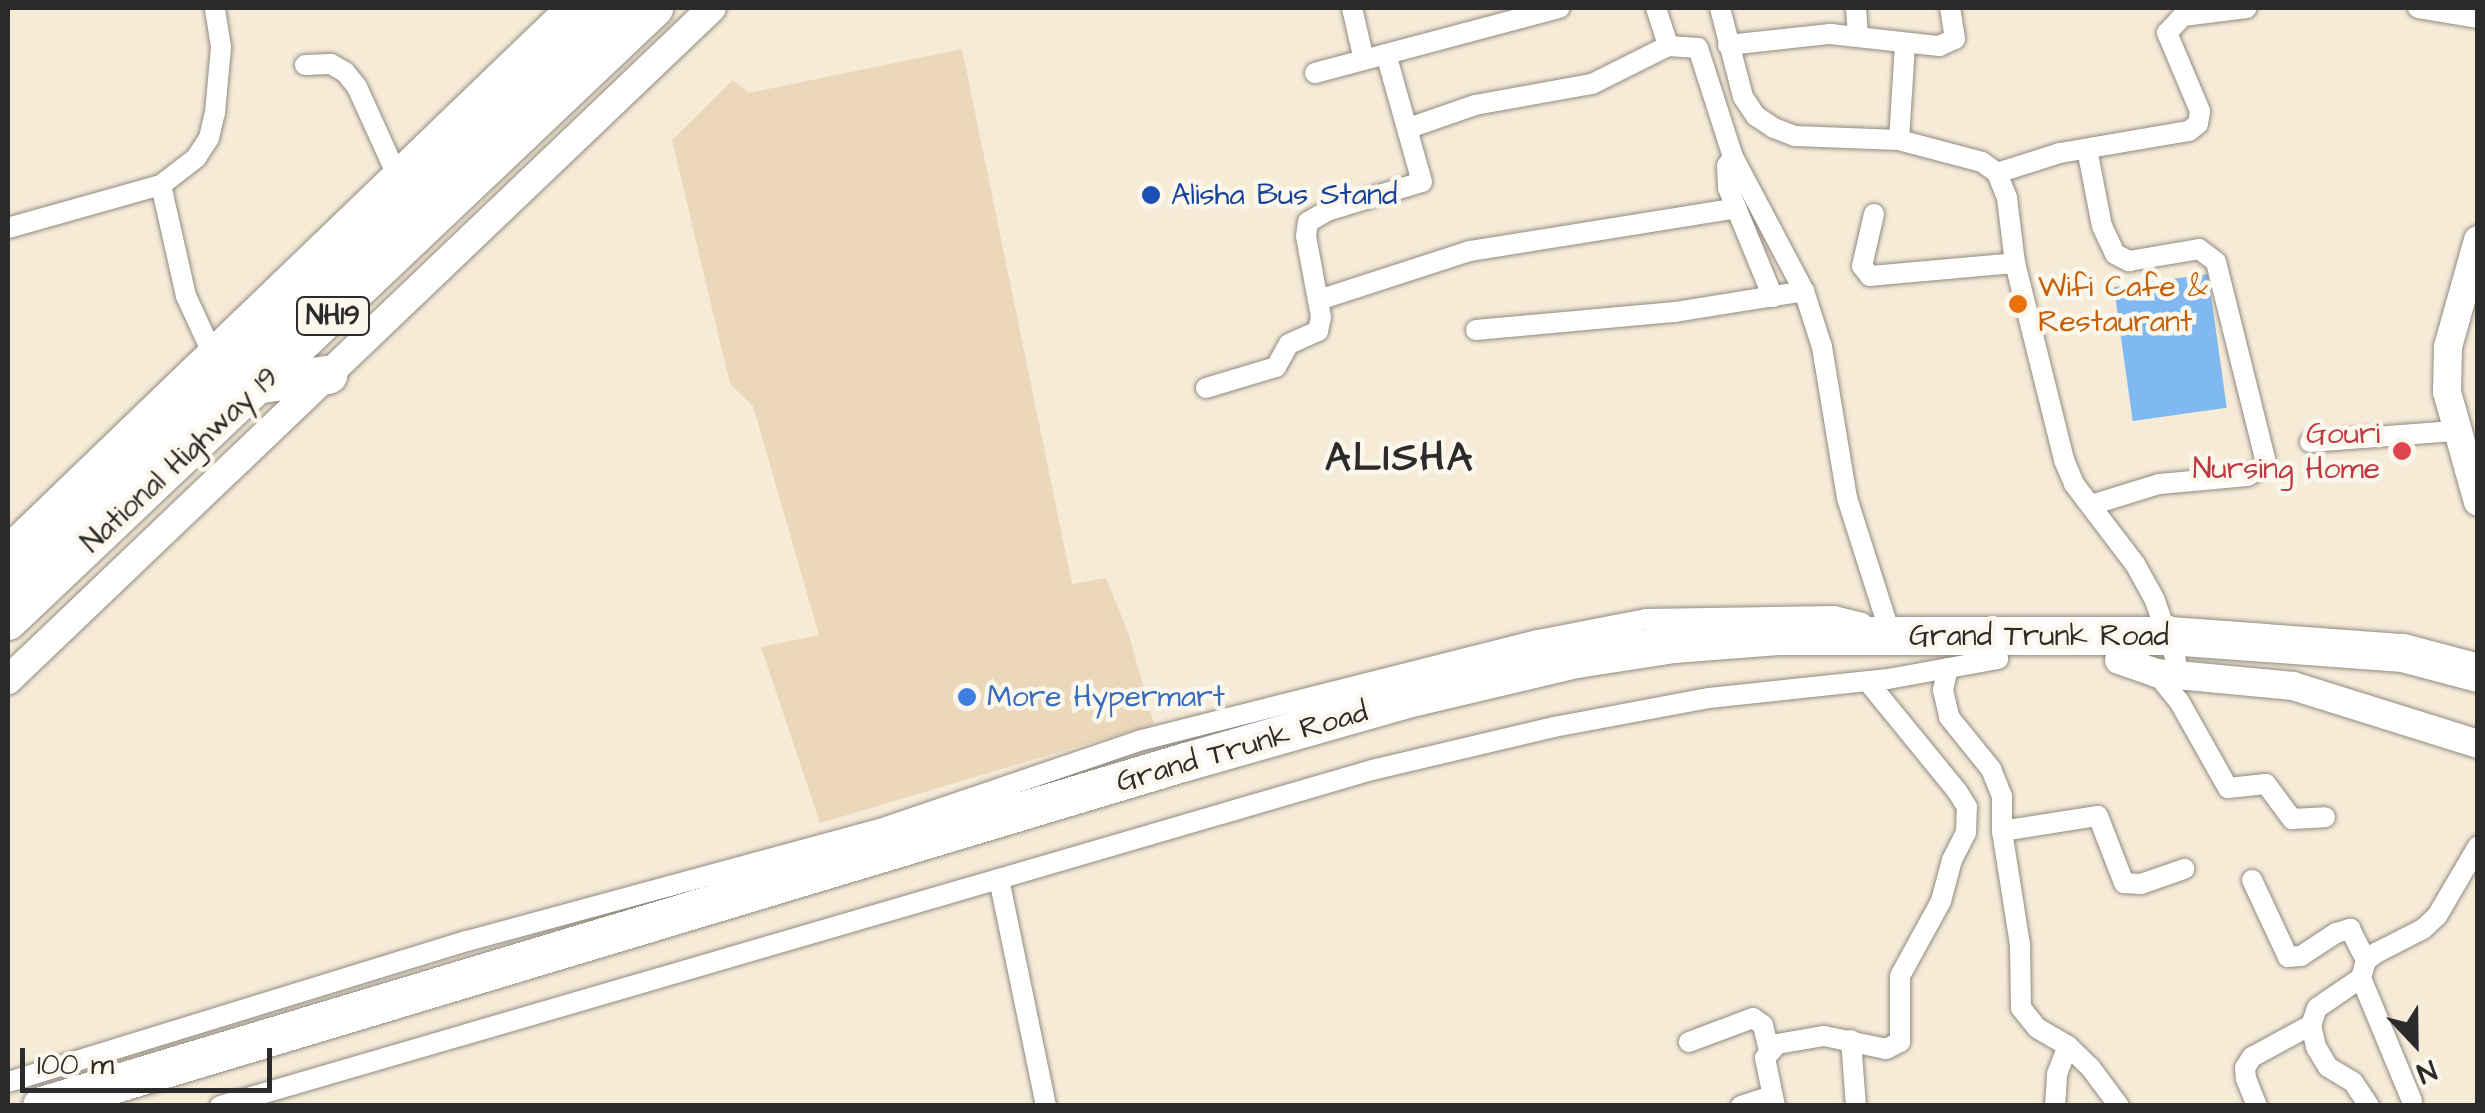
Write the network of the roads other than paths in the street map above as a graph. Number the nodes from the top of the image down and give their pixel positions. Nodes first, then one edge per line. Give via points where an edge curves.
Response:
1 (215, 8) edge
2 (570, 8) edge
3 (611, 8) edge
4 (654, 8) edge
5 (712, 8) edge
6 (1352, 8) edge
7 (1559, 8) edge
8 (1656, 8) edge
9 (1720, 8) edge
10 (1856, 8) edge
11 (1950, 8) edge
12 (2247, 8) edge
13 (2418, 8) edge
14 (2182, 12) edge
15 (1487, 17) edge
16 (2478, 18) edge
17 (1858, 36) junction
18 (1905, 44) junction
19 (1728, 45) junction
20 (1668, 46) junction
21 (1386, 54) junction
22 (1364, 60) junction
23 (305, 65) dead end
24 (1315, 73) dead end
25 (1409, 128) junction
26 (1899, 140) junction
27 (2086, 150) junction
28 (1733, 156) junction
29 (1997, 173) junction
30 (396, 175) junction
31 (161, 186) junction
32 (1737, 208) junction
33 (1874, 214) dead end
34 (8, 228) edge
35 (2478, 240) edge
36 (2015, 263) junction
37 (1804, 291) junction
38 (1773, 297) junction
39 (1319, 300) junction
40 (246, 317) joint
41 (1476, 330) dead end
42 (238, 366) junction
43 (328, 375) junction
44 (1206, 388) dead end
45 (2454, 431) junction
46 (2310, 442) dead end
47 (2478, 502) edge
48 (2091, 505) junction
49 (8, 549) edge
50 (8, 580) edge
51 (8, 621) edge
52 (1900, 633) junction
53 (2168, 656) junction
54 (1998, 659) junction
55 (1948, 668) junction
56 (2478, 674) edge
57 (8, 680) edge
58 (1868, 682) junction
59 (2478, 698) edge
60 (2478, 744) edge
61 (2325, 816) dead end
62 (2002, 831) junction
63 (2478, 846) edge
64 (2184, 869) dead end
65 (999, 879) junction
66 (2252, 880) dead end
67 (2363, 970) junction
68 (2311, 1025) junction
69 (1851, 1040) junction
70 (1688, 1042) dead end
71 (2068, 1046) junction
72 (1768, 1050) junction
73 (23, 1088) edge
74 (1774, 1101) edge
75 (2412, 1101) dead end
76 (30, 1106) edge
77 (122, 1106) edge
78 (220, 1106) edge
79 (1046, 1106) edge
80 (1742, 1106) edge
81 (1856, 1106) edge
82 (2054, 1106) edge
83 (2119, 1106) edge
84 (2257, 1106) edge
85 (2368, 1106) edge

1 - 31 street via 221,47 208,138 196,158
2 - 30 main road
3 - 42 highway, NH19
4 - 42 highway, National Highway 19 / NH19
5 - 43 main road
6 - 22 street
7 - 15 street
8 - 20 street
9 - 19 street
10 - 17 street
11 - 18 street via 1956,32 1950,44
12 - 14 street
13 - 16 street
14 - 27 street via 2167,33 2168,44 2195,98 2198,124 2174,135
15 - 21 street
17 - 18 street
17 - 19 street
18 - 26 street
19 - 26 street via 1743,97 1774,128 1795,136
20 - 25 street via 1592,84 1475,106
20 - 28 street via 1698,48
21 - 22 street
21 - 25 street
22 - 24 street
23 - 30 street via 331,64 346,72
25 - 39 street via 1422,176 1418,186 1308,222
26 - 29 street via 1982,162
27 - 29 street
27 - 48 street via 2102,226 2115,254 2129,262 2200,249 2216,262 2265,459 2264,467 2247,476 2159,484
28 - 32 street via 1726,176
28 - 37 street
29 - 36 street
30 - 40 main road
31 - 34 street
31 - 42 street via 186,296
32 - 38 street
32 - 39 street via 1470,251
33 - 36 street via 1862,266 1870,276
35 - 45 main road via 2448,347
36 - 48 street via 2064,460
37 - 38 street
37 - 52 street via 1822,347 1847,498
38 - 41 street
39 - 44 street via 1318,331 1288,344 1276,368
40 - 42 highway
42 - 43 highway
42 - 49 main road
42 - 50 highway, NH19
42 - 51 highway, National Highway 19 / NH19
43 - 57 main road
45 - 46 street
45 - 47 main road
48 - 53 street via 2135,564
52 - 53 highway, Grand Trunk Road
52 - 73 highway, Grand Trunk Road via 1674,644 1420,696 514,961
53 - 54 highway, Grand Trunk Road
53 - 56 highway, Grand Trunk Road via 2384,651
53 - 59 highway, Grand Trunk Road via 2374,671
53 - 60 main road via 2293,686
53 - 61 street via 2179,701 2228,788 2266,784 2292,819
54 - 55 street
54 - 77 highway, Grand Trunk Road via 1688,665 1444,714
55 - 58 street
55 - 62 street via 1944,703 1999,782
58 - 65 street via 1709,698 1538,731 1372,770
58 - 69 street via 1957,791 1969,818 1941,902 1900,976 1900,1042 1886,1049
62 - 64 street via 2098,816 2124,883
62 - 71 street via 2016,907 2022,1008 2036,1028
63 - 67 street via 2437,916
65 - 78 street
65 - 79 street
66 - 67 street via 2288,957 2350,929
67 - 68 street via 2317,1008
67 - 75 street
68 - 84 street via 2252,1057 2246,1079
68 - 85 street via 2328,1067 2353,1082
69 - 72 street via 1799,1037
69 - 81 street
70 - 72 street via 1753,1018 1762,1025
71 - 82 street
71 - 83 street
72 - 74 street
73 - 76 street
74 - 80 street

